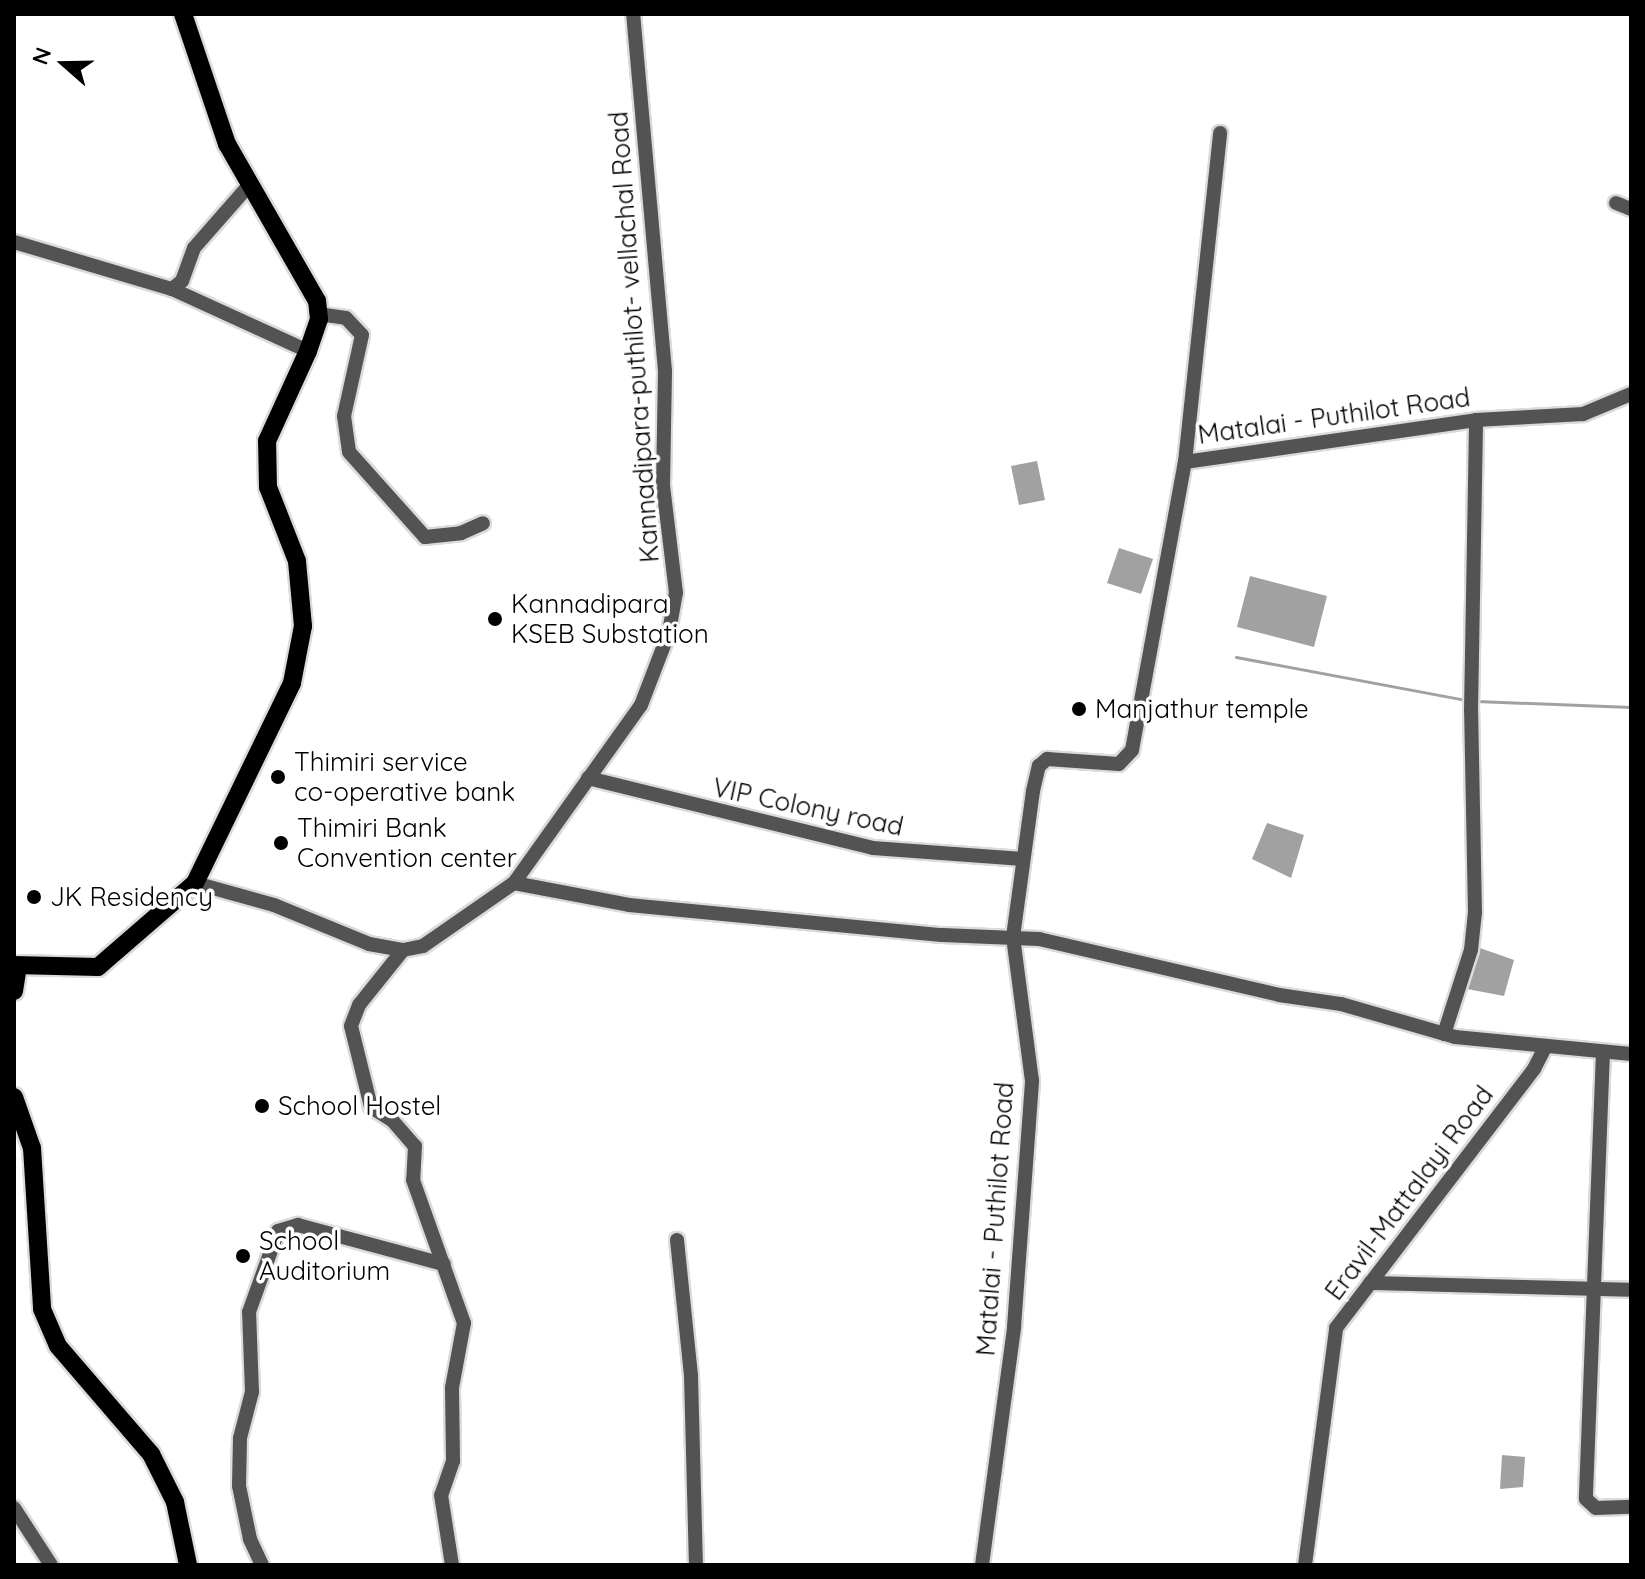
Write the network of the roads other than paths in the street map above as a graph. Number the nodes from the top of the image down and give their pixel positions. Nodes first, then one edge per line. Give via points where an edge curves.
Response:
1 (183, 14) edge
2 (633, 14) edge
3 (1220, 133) dead end
4 (250, 184) junction
5 (1616, 203) dead end
6 (1631, 209) edge
7 (14, 242) edge
8 (172, 289) junction
9 (318, 314) junction
10 (308, 351) junction
11 (1631, 394) edge
12 (1476, 420) junction
13 (1185, 462) junction
14 (483, 523) dead end
15 (588, 778) junction
16 (1023, 859) junction
17 (195, 883) junction
18 (514, 883) junction
19 (1013, 937) junction
20 (403, 950) junction
21 (16, 966) edge
22 (14, 991) edge
23 (1444, 1034) junction
24 (1545, 1047) junction
25 (1603, 1052) junction
26 (1631, 1054) edge
27 (14, 1097) edge
28 (677, 1240) dead end
29 (444, 1264) junction
30 (1370, 1283) junction
31 (1594, 1288) junction
32 (1631, 1290) edge
33 (1631, 1507) edge
34 (14, 1508) edge
35 (51, 1565) edge
36 (188, 1565) edge
37 (262, 1565) edge
38 (452, 1565) edge
39 (696, 1565) edge
40 (982, 1565) edge
41 (1305, 1565) edge

1 - 4 main road via 227,144
2 - 15 street, Kannadipara-puthilot- vellachal Road via 665,371 663,486 676,593 669,632 641,705
3 - 13 street
4 - 8 street via 194,248 182,281
4 - 9 main road via 313,288
5 - 6 street
7 - 8 street
8 - 10 street
9 - 10 main road
9 - 14 street via 346,318 362,335 344,416 349,452 425,537 461,533
10 - 17 main road via 267,441 268,487 297,561 303,626 292,683
11 - 12 street, Matalai - Puthilot Road via 1583,414
12 - 13 street, Matalai - Puthilot Road
12 - 23 street via 1471,711 1475,913 1471,950
13 - 16 street, Matalai - Puthilot Road via 1132,750 1119,764 1047,759 1039,766
15 - 16 street, VIP Colony road via 873,848
15 - 18 street, Kannadipara-puthilot- vellachal Road
16 - 19 street, Matalai - Puthilot Road
17 - 20 street via 274,905 369,944
17 - 21 main road via 98,967
18 - 19 street via 629,905
18 - 20 street, Kannadipara-puthilot- vellachal Road via 423,946
19 - 23 street via 1341,1004
19 - 40 street, Matalai - Puthilot Road via 1032,1081 1014,1327
20 - 29 street via 359,1005 351,1026 354,1055 371,1107 392,1120 415,1146 413,1180
21 - 22 main road
23 - 24 street
24 - 25 street
24 - 30 street, Eravil-Mattalayi Road via 1534,1069
25 - 26 street
25 - 31 street
27 - 36 main road via 32,1148 42,1309 58,1346 151,1454 175,1502
28 - 39 street via 691,1376
29 - 37 street via 298,1225 278,1231 249,1312 252,1392 240,1438 239,1486 250,1539
29 - 38 street via 464,1323 452,1388 453,1461 441,1495
30 - 31 street
30 - 41 street, Eravil-Mattalayi Road via 1336,1328
31 - 32 street
31 - 33 street via 1586,1499 1596,1508
34 - 35 street

